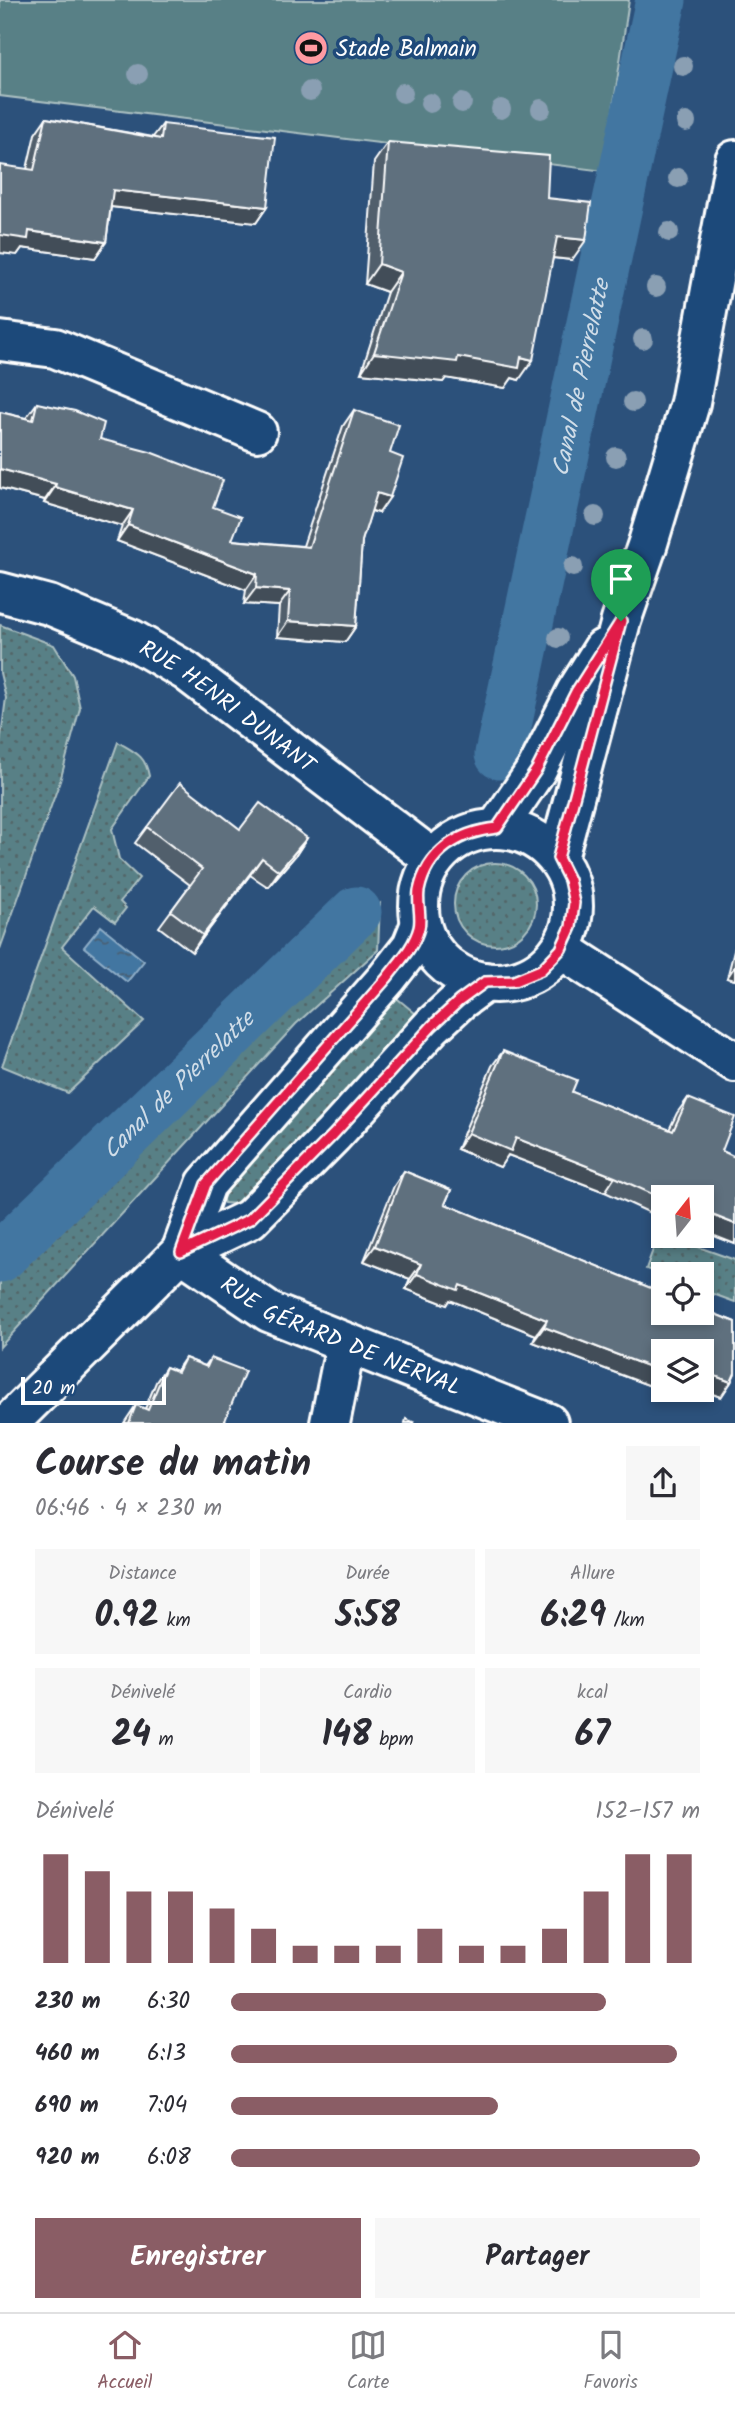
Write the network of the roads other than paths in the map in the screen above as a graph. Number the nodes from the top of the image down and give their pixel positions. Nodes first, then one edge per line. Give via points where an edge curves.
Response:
1 (735, 160) edge
2 (0, 341) edge
3 (257, 432) dead end
4 (0, 592) edge
5 (621, 621) junction
6 (497, 828) junction
7 (558, 858) junction
8 (433, 859) junction
9 (420, 926) junction
10 (561, 949) junction
11 (485, 982) junction
12 (735, 1062) edge
13 (181, 1252) junction
14 (346, 1343) junction
15 (9, 1423) edge
16 (330, 1423) edge
17 (548, 1423) edge

1 - 5 street via 690,403
2 - 3 street via 54,348
4 - 8 street, RUE HENRI DUNANT via 48,605 131,639 186,671
5 - 6 street via 576,692 537,769
5 - 7 street
6 - 7 street via 541,842
6 - 8 street via 464,834
7 - 10 street via 574,903 571,927
8 - 9 street via 419,891
9 - 11 street via 444,964 463,977
9 - 13 street via 412,946 387,978 206,1184
10 - 11 street via 541,970 514,981
10 - 12 street
11 - 13 street via 432,1026 250,1219
13 - 14 street, RUE GÉRARD DE NERVAL via 269,1312
13 - 15 street
14 - 16 street
14 - 17 street, RUE GÉRARD DE NERVAL

